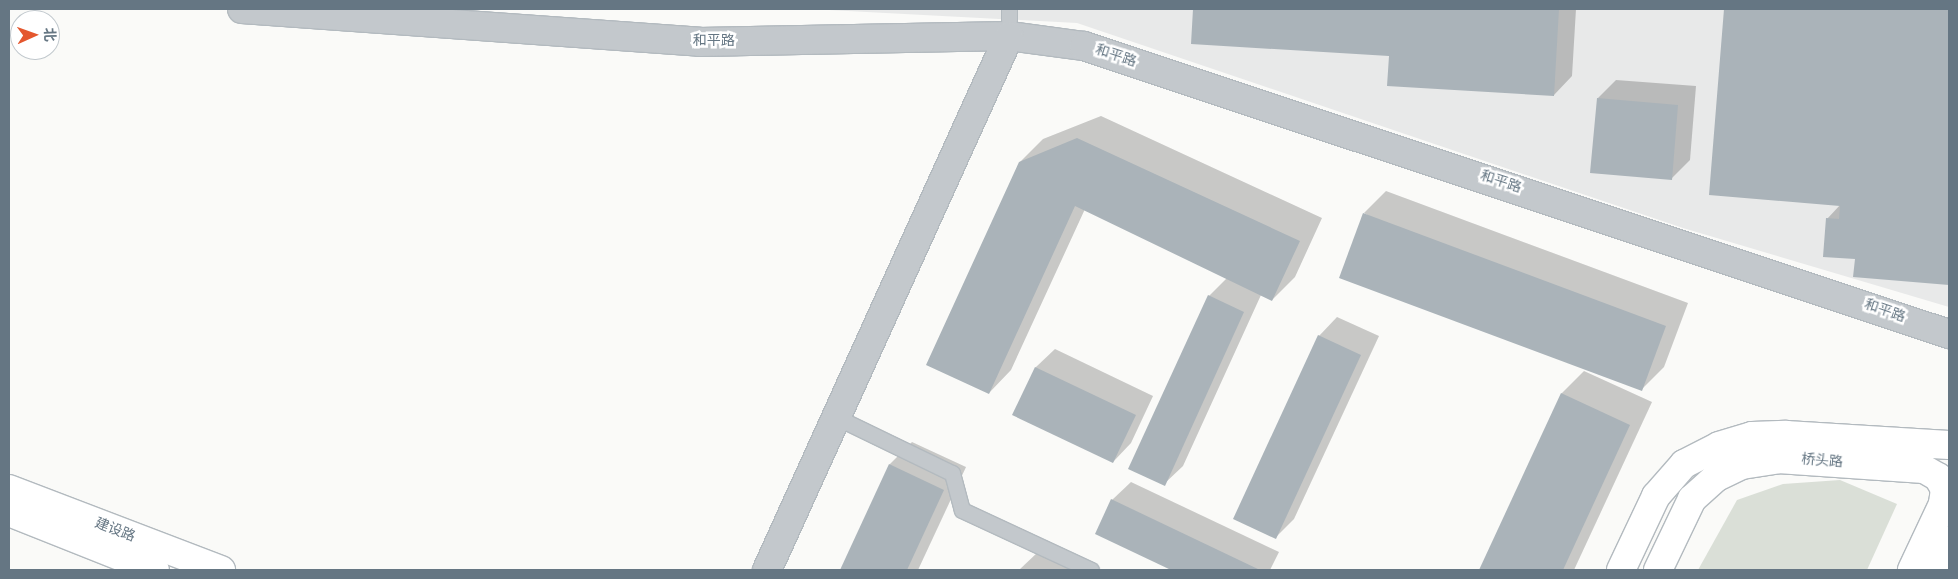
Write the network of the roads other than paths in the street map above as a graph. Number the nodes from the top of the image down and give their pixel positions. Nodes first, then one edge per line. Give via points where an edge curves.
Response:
1 (242, 9) edge
2 (1009, 22) edge
3 (1949, 334) edge
4 (836, 417) junction
5 (1949, 445) edge
6 (9, 489) edge
7 (1946, 500) edge
8 (9, 512) edge
9 (1949, 540) edge
10 (155, 570) edge
11 (221, 570) edge
12 (767, 570) edge
13 (1091, 570) edge
14 (1621, 570) edge
15 (1658, 570) edge
16 (1912, 570) edge
17 (1936, 570) edge

1 - 2 street, 和平路 via 700,42
2 - 3 street, 和平路
2 - 4 street
4 - 12 street
4 - 13 lane via 952,473 962,510
5 - 14 main road, 桥头路 via 1786,435 1752,436 1719,446 1684,464 1656,496
6 - 11 main road, 建设路
7 - 15 main road, 桥头路 via 1945,489 1938,477 1924,469 1778,459 1742,465 1715,478 1692,499
7 - 16 main road, 桥头路
8 - 10 main road, 建设路
9 - 17 main road

